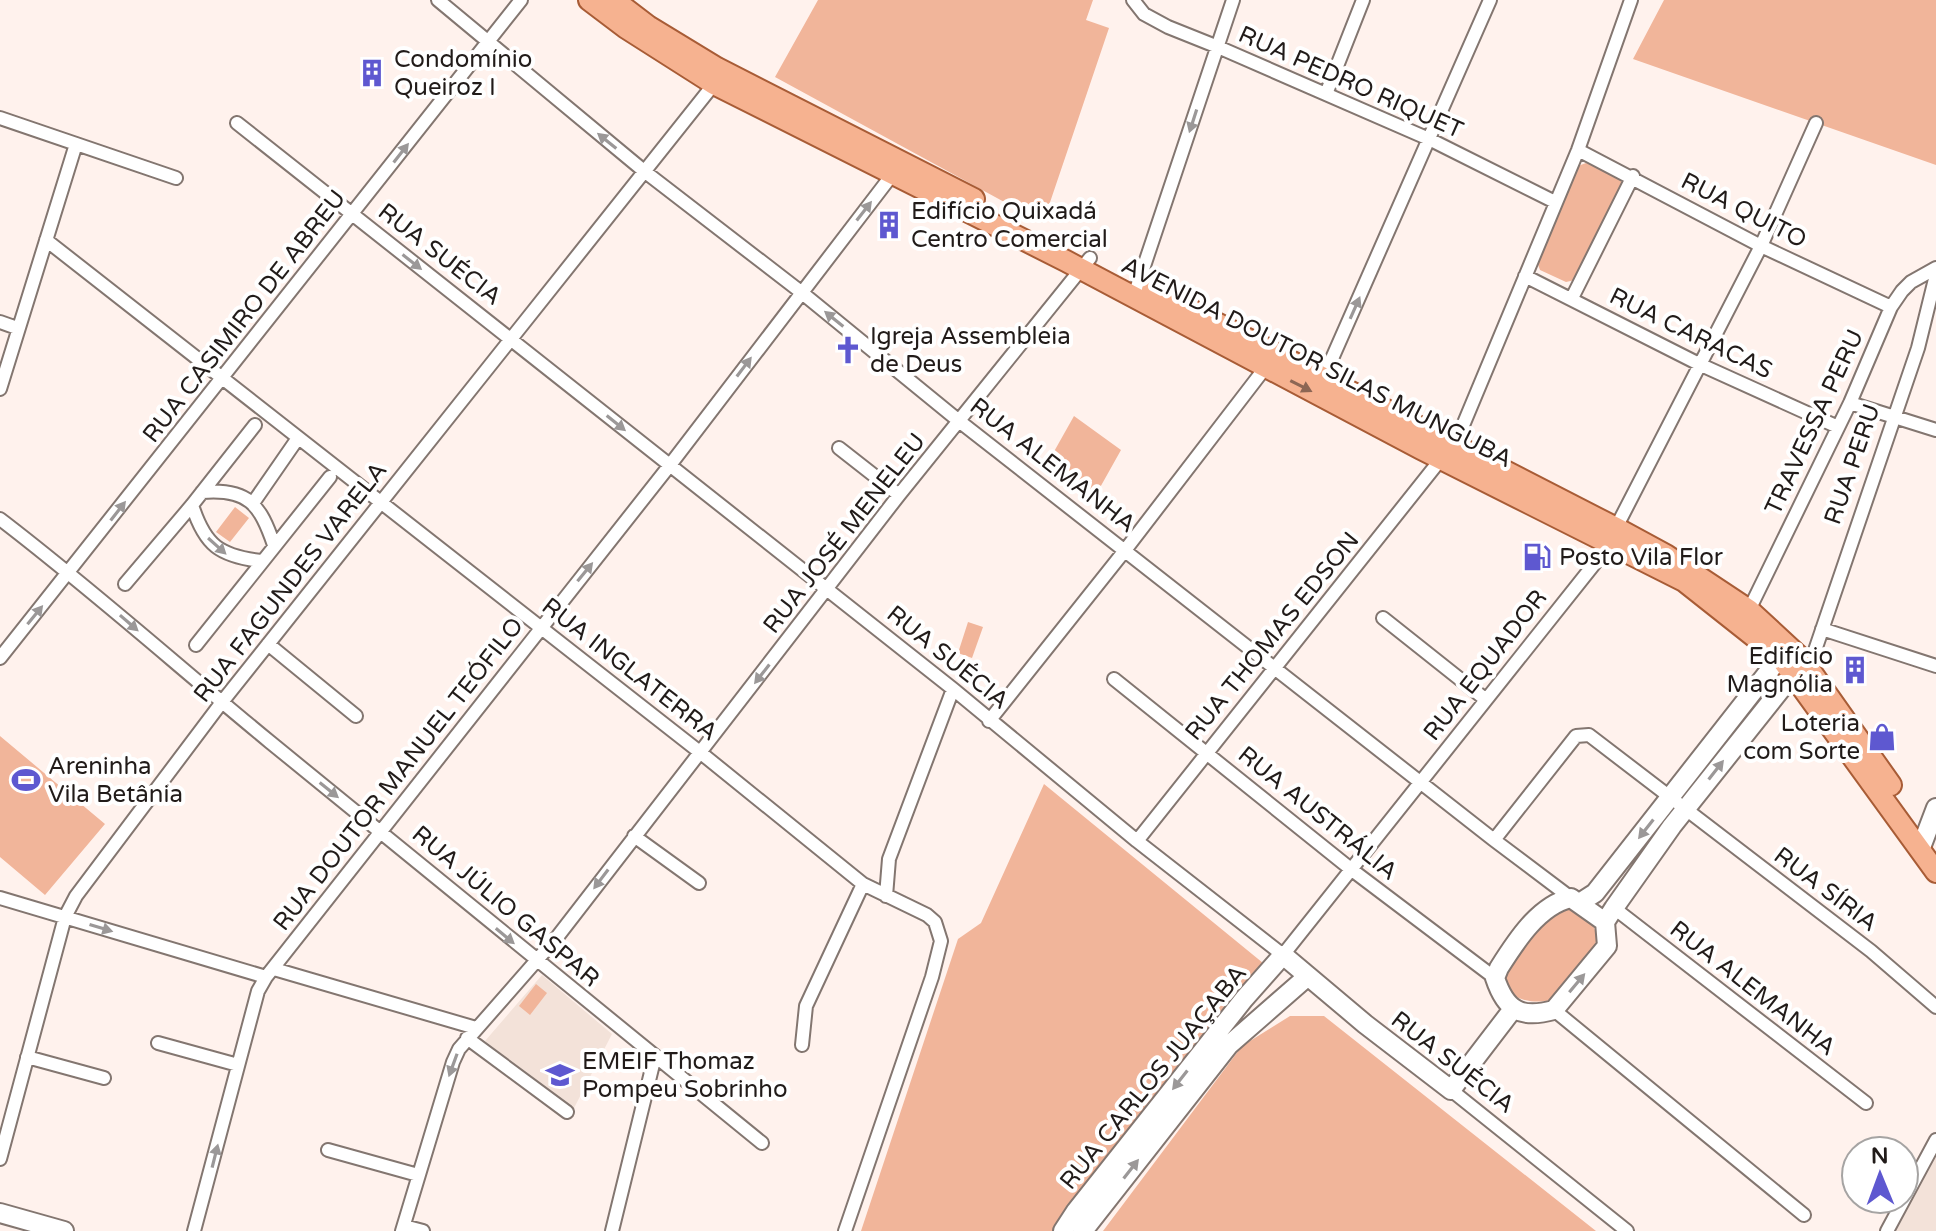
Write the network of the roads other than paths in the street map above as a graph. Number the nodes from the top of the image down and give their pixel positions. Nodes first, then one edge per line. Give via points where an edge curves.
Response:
1 (438, 0) edge
2 (521, 0) edge
3 (589, 0) edge
4 (614, 0) edge
5 (1133, 0) edge
6 (1233, 0) edge
7 (1363, 0) edge
8 (1490, 0) edge
9 (1631, 0) edge
10 (487, 42) junction
11 (1218, 47) junction
12 (714, 84) junction
13 (1326, 94) junction
14 (0, 118) edge
15 (237, 123) dead end
16 (1816, 123) dead end
17 (1429, 139) junction
18 (76, 144) junction
19 (1578, 150) junction
20 (897, 167) junction
21 (644, 171) junction
22 (1633, 176) junction
23 (176, 178) dead end
24 (1555, 202) junction
25 (350, 214) junction
26 (46, 240) junction
27 (1761, 246) junction
28 (1086, 264) junction
29 (1936, 268) edge
30 (1936, 275) edge
31 (1525, 276) junction
32 (1136, 290) junction
33 (801, 292) junction
34 (1572, 298) junction
35 (1891, 307) junction
36 (0, 322) edge
37 (17, 328) junction
38 (511, 339) junction
39 (1699, 364) junction
40 (1265, 368) junction
41 (222, 378) junction
42 (1323, 379) junction
43 (0, 389) edge
44 (1850, 403) junction
45 (1893, 417) junction
46 (959, 421) junction
47 (255, 425) dead end
48 (1838, 427) junction
49 (1936, 430) edge
50 (298, 438) junction
51 (839, 448) dead end
52 (1447, 453) junction
53 (670, 465) junction
54 (330, 477) dead end
55 (202, 492) junction
56 (899, 495) junction
57 (253, 503) junction
58 (380, 503) junction
59 (192, 505) junction
60 (0, 519) edge
61 (1612, 535) junction
62 (274, 545) junction
63 (1126, 549) junction
64 (261, 561) junction
65 (70, 572) junction
66 (125, 584) dead end
67 (826, 591) junction
68 (1749, 610) junction
69 (1383, 618) dead end
70 (541, 627) junction
71 (1822, 629) junction
72 (268, 644) junction
73 (196, 645) dead end
74 (1780, 657) junction
75 (0, 658) edge
76 (1936, 666) edge
77 (1276, 668) junction
78 (1801, 671) junction
79 (1114, 679) dead end
80 (953, 689) junction
81 (1485, 699) junction
82 (222, 702) junction
83 (1752, 708) junction
84 (356, 716) dead end
85 (989, 721) junction
86 (1207, 752) junction
87 (701, 753) junction
88 (1422, 783) junction
89 (1678, 804) junction
90 (1936, 808) edge
91 (381, 832) junction
92 (634, 836) junction
93 (1494, 840) junction
94 (1137, 841) junction
95 (1927, 844) edge
96 (1352, 870) junction
97 (1936, 872) edge
98 (699, 883) dead end
99 (863, 884) junction
100 (886, 896) junction
101 (0, 898) edge
102 (1576, 900) junction
103 (1610, 915) junction
104 (65, 917) junction
105 (1283, 955) junction
106 (536, 962) junction
107 (270, 973) junction
108 (1308, 976) junction
109 (1495, 978) junction
110 (1253, 987) junction
111 (1275, 1003) junction
112 (1936, 1007) edge
113 (1513, 1009) junction
114 (1554, 1010) junction
115 (471, 1033) junction
116 (158, 1043) dead end
117 (802, 1045) dead end
118 (655, 1056) junction
119 (27, 1057) junction
120 (238, 1065) junction
121 (104, 1078) dead end
122 (1451, 1090) junction
123 (1866, 1103) dead end
124 (567, 1112) dead end
125 (1936, 1140) edge
126 (762, 1143) dead end
127 (328, 1150) dead end
128 (0, 1159) edge
129 (418, 1175) junction
130 (0, 1213) edge
131 (1804, 1215) dead end
132 (403, 1228) edge
133 (64, 1231) edge
134 (194, 1231) edge
135 (423, 1231) edge
136 (612, 1231) edge
137 (845, 1231) edge
138 (1063, 1231) edge
139 (1083, 1231) edge
140 (1627, 1231) edge
141 (1887, 1231) edge

1 - 10 street, RUA ALEMANHA
2 - 10 street, RUA CASIMIRO DE ABREU
3 - 12 main road, AVENIDA DOUTOR SILAS MUNGUBA
4 - 20 main road, AVENIDA DOUTOR SILAS MUNGUBA via 707,63
5 - 11 street, RUA PEDRO RIQUET via 1144,14
6 - 11 street
7 - 13 street
8 - 17 street
9 - 19 street, RUA THOMAS EDSON
21 -> 10 street, RUA ALEMANHA
25 -> 10 street, RUA CASIMIRO DE ABREU
11 - 13 street, RUA PEDRO RIQUET
11 -> 32 street
12 - 20 main road, AVENIDA DOUTOR SILAS MUNGUBA
12 - 21 street, RUA FAGUNDES VARELA
13 - 17 street, RUA PEDRO RIQUET
14 - 18 street
15 - 25 street, RUA SUÉCIA
16 - 27 street, RUA EQUADOR
17 - 24 street, RUA PEDRO RIQUET
42 -> 17 street
18 - 23 street
18 - 26 street
19 - 22 street, RUA QUITO
19 - 24 street, RUA THOMAS EDSON
20 - 28 main road, AVENIDA DOUTOR SILAS MUNGUBA
33 -> 20 street, RUA DOUTOR MANUEL TEÓFILO
21 - 33 street, RUA ALEMANHA
21 - 38 street, RUA FAGUNDES VARELA
22 - 27 street, RUA QUITO
22 - 34 street
24 - 31 street, RUA THOMAS EDSON
25 -> 38 street, RUA SUÉCIA
25 - 41 street, RUA CASIMIRO DE ABREU
26 - 37 street
26 - 41 street, RUA INGLATERRA
27 - 35 street, RUA QUITO
27 - 39 street, RUA EQUADOR
28 - 32 main road, AVENIDA DOUTOR SILAS MUNGUBA
28 - 46 street, RUA JOSÉ MENELEU
29 - 35 street, TRAVESSA PERU via 1911,282
30 - 45 street, RUA PERU
31 - 34 street, RUA CARACAS
31 - 52 street, RUA THOMAS EDSON
32 - 40 main road, AVENIDA DOUTOR SILAS MUNGUBA
32 - 42 main road, AVENIDA DOUTOR SILAS MUNGUBA
46 -> 33 street, RUA ALEMANHA
53 -> 33 street, RUA DOUTOR MANUEL TEÓFILO
34 - 39 street, RUA CARACAS
35 - 44 street, TRAVESSA PERU
36 - 37 street
37 - 43 street
38 -> 53 street, RUA SUÉCIA
38 - 58 street, RUA FAGUNDES VARELA
39 - 48 street, RUA CARACAS
39 - 61 street, RUA EQUADOR
40 -> 52 main road, AVENIDA DOUTOR SILAS MUNGUBA
40 - 63 street
41 - 50 street, RUA INGLATERRA
65 -> 41 street, RUA CASIMIRO DE ABREU
42 - 52 main road, AVENIDA DOUTOR SILAS MUNGUBA
44 - 45 street
44 - 48 street, TRAVESSA PERU
45 - 49 street
45 - 71 street, RUA PERU
46 - 56 street, RUA JOSÉ MENELEU
46 - 63 street, RUA ALEMANHA
47 - 55 street
48 - 68 street, TRAVESSA PERU
50 - 57 street
50 - 58 street, RUA INGLATERRA
51 - 56 street
52 - 61 main road, AVENIDA DOUTOR SILAS MUNGUBA
52 - 77 street, RUA THOMAS EDSON
53 - 67 street, RUA SUÉCIA
70 -> 53 street, RUA DOUTOR MANUEL TEÓFILO
54 - 62 street
55 - 57 street via 240,495
55 - 59 street
56 - 67 street, RUA JOSÉ MENELEU
57 - 62 street
58 - 70 street, RUA INGLATERRA
58 - 72 street, RUA FAGUNDES VARELA
59 -> 64 street via 216,549
59 - 66 street
60 - 65 street, RUA JÚLIO GASPAR
61 - 68 main road, AVENIDA DOUTOR SILAS MUNGUBA via 1666,555
61 - 74 main road, AVENIDA DOUTOR SILAS MUNGUBA via 1684,581
61 - 81 street, RUA EQUADOR
62 - 64 street
63 - 77 street, RUA ALEMANHA
63 - 85 street
64 - 73 street
75 -> 65 street, RUA CASIMIRO DE ABREU
65 -> 82 street, RUA JÚLIO GASPAR
67 - 80 street, RUA SUÉCIA
67 -> 87 street, RUA JOSÉ MENELEU
68 - 78 main road, AVENIDA DOUTOR SILAS MUNGUBA via 1802,659
69 - 81 street
70 - 87 street, RUA INGLATERRA
70 - 91 street, RUA DOUTOR MANUEL TEÓFILO
71 - 76 street
71 - 78 street, RUA PERU
72 - 82 street, RUA FAGUNDES VARELA
72 - 84 street
74 - 78 main road, AVENIDA DOUTOR SILAS MUNGUBA
74 - 83 street, RUA PERU
77 - 86 street, RUA THOMAS EDSON
77 - 88 street, RUA ALEMANHA
78 - 83 street, RUA PERU
78 - 95 main road, AVENIDA DOUTOR SILAS MUNGUBA
79 - 86 street, RUA AUSTRÁLIA
80 - 85 street, RUA SUÉCIA
80 - 100 street via 889,859
81 - 88 street, RUA EQUADOR
82 -> 91 street, RUA JÚLIO GASPAR
82 - 104 street, RUA FAGUNDES VARELA via 126,826
83 - 89 street, RUA PERU
85 - 94 street, RUA SUÉCIA
86 - 94 street, RUA THOMAS EDSON
86 - 96 street, RUA AUSTRÁLIA
87 - 92 street, RUA JOSÉ MENELEU
87 - 99 street, RUA INGLATERRA
88 - 93 street, RUA ALEMANHA
88 - 96 street, RUA EQUADOR
89 - 93 street, RUA SÍRIA via 1589,735 1576,736
89 -> 102 street, RUA PERU via 1595,893
89 - 103 street, RUA PERU
89 - 112 street, RUA SÍRIA
90 - 95 street
91 -> 106 street, RUA JÚLIO GASPAR
91 - 107 street, RUA DOUTOR MANUEL TEÓFILO
92 - 98 street
92 -> 106 street, RUA JOSÉ MENELEU
93 - 102 street, RUA ALEMANHA
94 - 105 street, RUA SUÉCIA
95 - 97 main road, AVENIDA DOUTOR SILAS MUNGUBA
96 - 105 street, RUA EQUADOR
96 - 109 street, RUA AUSTRÁLIA
99 - 100 street, RUA INGLATERRA
99 - 117 street via 806,1006
100 - 137 street, RUA INGLATERRA via 927,915 941,941
101 - 104 street
102 - 103 street
102 - 109 street, RUA PERU via 1560,900 1541,913
114 -> 103 street, RUA PERU via 1607,946
103 - 123 street, RUA ALEMANHA
104 -> 107 street
104 - 119 street, RUA FAGUNDES VARELA
105 - 108 street, RUA SUÉCIA
105 - 110 street, RUA CARLOS JUAÇABA
106 - 115 street, RUA JOSÉ MENELEU
106 - 118 street, RUA JÚLIO GASPAR
107 - 115 street
107 - 120 street, RUA DOUTOR MANUEL TEÓFILO via 258,991
108 - 111 street, RUA CARLOS JUAÇABA
108 - 122 street, RUA SUÉCIA
109 - 113 street
110 - 111 street via 1266,980 1275,983 1280,995
110 -> 138 street, RUA CARLOS JUAÇABA
139 -> 111 street, RUA CARLOS JUAÇABA via 1229,1045
113 - 114 street via 1534,1014
113 - 122 street
114 - 131 street
115 - 124 street
115 -> 129 street, RUA JOSÉ MENELEU via 453,1062
116 - 120 street
118 - 126 street, RUA JÚLIO GASPAR
118 - 136 street
119 - 121 street
119 - 128 street, RUA FAGUNDES VARELA
134 -> 120 street, RUA DOUTOR MANUEL TEÓFILO
122 - 140 street, RUA SUÉCIA
125 - 141 street
127 - 129 street
129 - 132 street, RUA JOSÉ MENELEU
130 - 133 street
132 - 135 street

